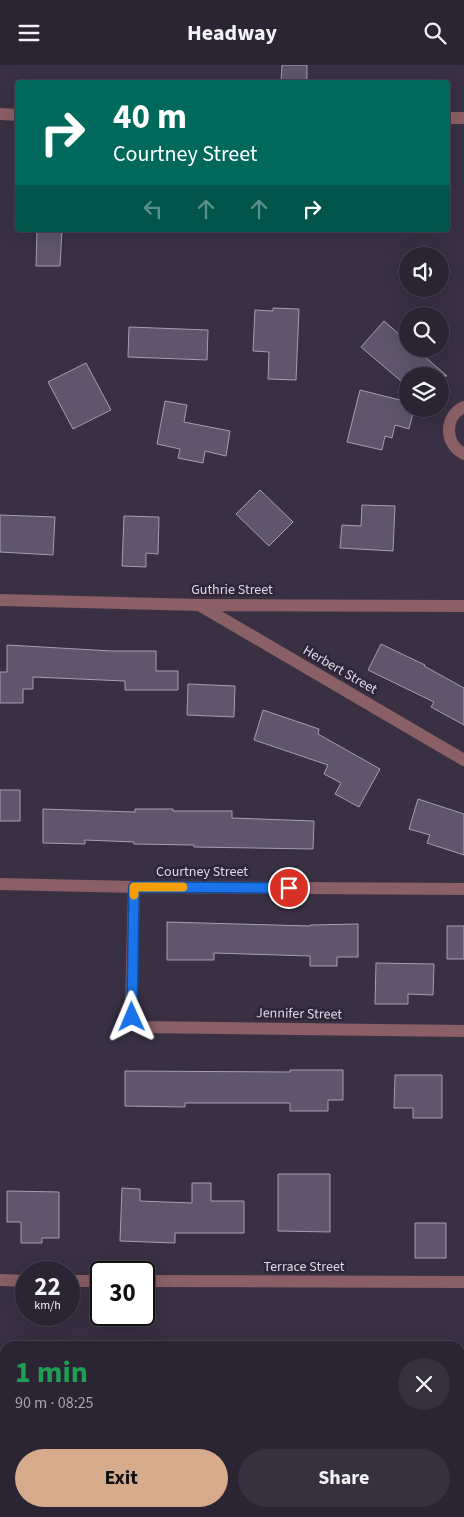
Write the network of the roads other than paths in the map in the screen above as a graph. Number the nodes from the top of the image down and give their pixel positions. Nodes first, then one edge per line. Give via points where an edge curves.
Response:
1 (0, 114) edge
2 (15, 115) edge
3 (450, 118) edge
4 (464, 118) edge
5 (464, 407) edge
6 (464, 454) edge
7 (0, 600) edge
8 (200, 605) junction
9 (464, 606) edge
10 (464, 760) edge
11 (0, 884) edge
12 (134, 887) junction
13 (464, 889) edge
14 (464, 1031) edge
15 (0, 1280) edge
16 (15, 1281) edge
17 (155, 1281) edge
18 (464, 1282) edge

1 - 2 street
3 - 4 street
5 - 6 street via 450,421 449,437
7 - 8 street, Guthrie Street
8 - 9 street, Guthrie Street
8 - 10 street, Herbert Street
11 - 12 street, Courtney Street
12 - 13 street, Courtney Street
12 - 14 street, Jennifer Street via 131,1009 135,1024 143,1027
15 - 16 street
17 - 18 street, Terrace Street

